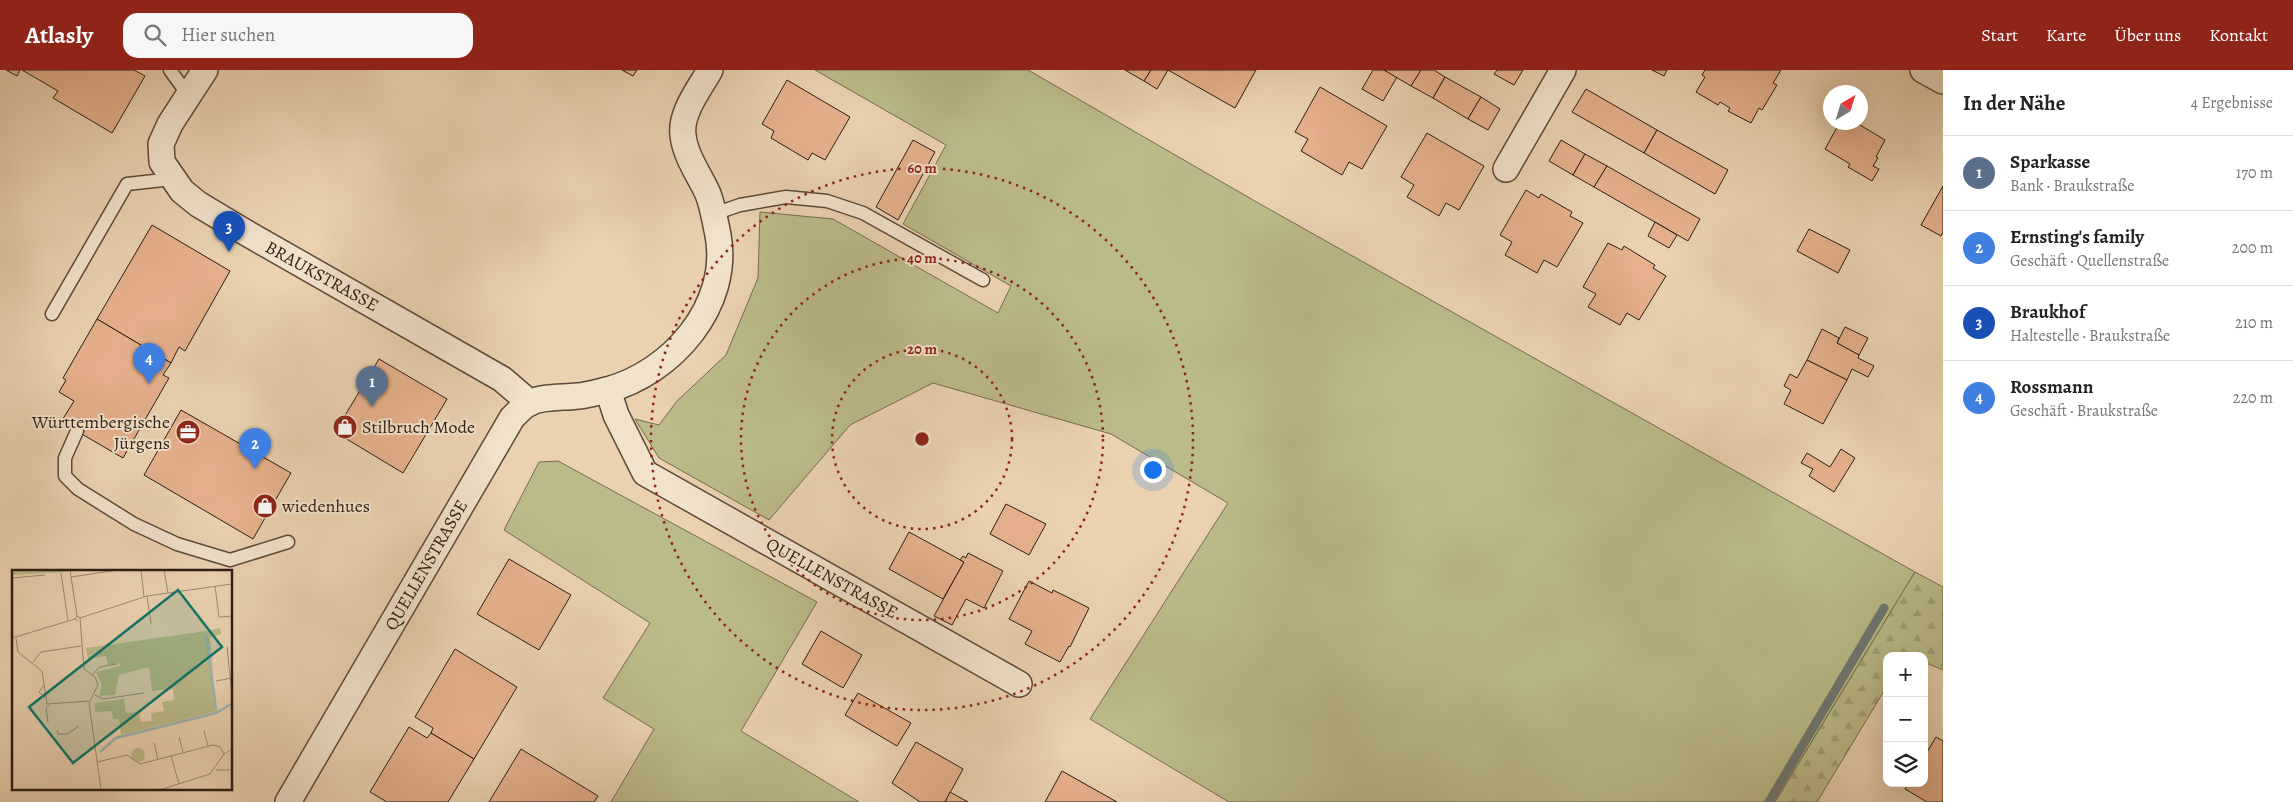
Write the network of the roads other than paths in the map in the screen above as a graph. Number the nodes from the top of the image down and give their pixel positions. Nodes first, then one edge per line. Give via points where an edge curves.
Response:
1 (170, 70) edge
2 (205, 70) edge
3 (710, 70) edge
4 (1563, 70) edge
5 (1923, 70) edge
6 (1943, 81) edge
7 (188, 95) junction
8 (1506, 168) dead end
9 (172, 179) junction
10 (714, 214) junction
11 (983, 280) dead end
12 (52, 314) dead end
13 (608, 390) junction
14 (530, 403) junction
15 (78, 431) dead end
16 (288, 542) dead end
17 (1019, 684) dead end
18 (288, 802) edge

1 - 7 lane
2 - 7 street, BRAUKSTRASSE
3 - 10 street via 686,116 682,135
4 - 8 street
5 - 6 street
7 - 9 street, BRAUKSTRASSE via 161,144 162,162
9 - 12 lane via 126,184
9 - 14 street, BRAUKSTRASSE via 198,204 502,379
10 - 11 lane via 740,205 786,197 827,201 863,213
10 - 13 street via 720,246 717,275 708,303 693,331 674,354 655,369
13 - 14 street
13 - 17 street, QUELLENSTRASSE via 616,415 645,473
14 - 18 street, QUELLENSTRASSE via 512,418
15 - 16 lane via 65,458 65,476 78,489 134,524 177,544 230,560

